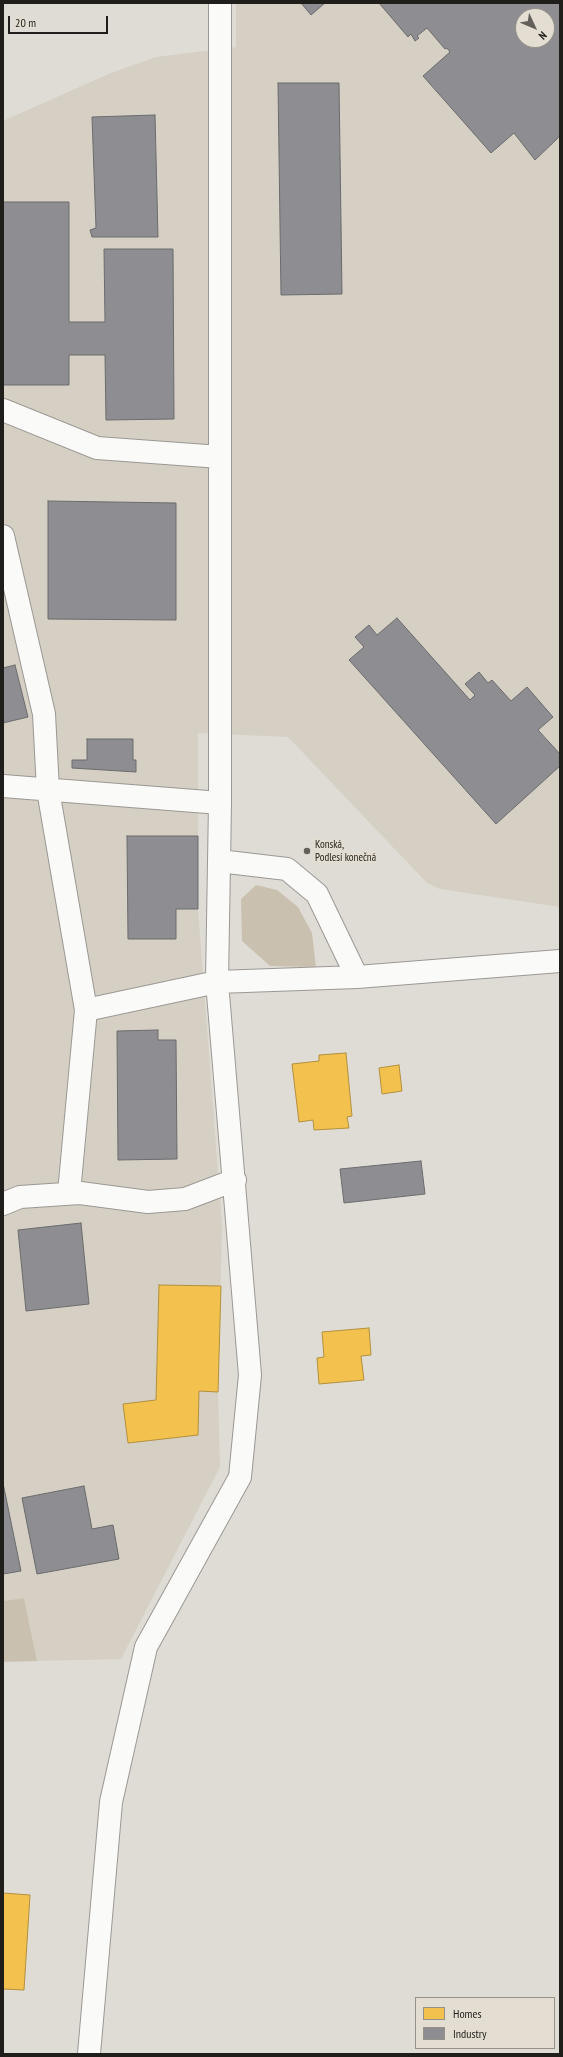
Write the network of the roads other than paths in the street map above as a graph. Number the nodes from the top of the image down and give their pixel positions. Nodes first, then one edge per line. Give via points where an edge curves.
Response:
1 (220, 3) edge
2 (3, 410) edge
3 (220, 457) junction
4 (3, 536) edge
5 (3, 786) edge
6 (48, 790) junction
7 (220, 803) junction
8 (219, 861) junction
9 (560, 961) edge
10 (357, 977) junction
11 (217, 982) junction
12 (86, 1010) junction
13 (234, 1180) junction
14 (69, 1193) junction
15 (3, 1204) edge
16 (89, 2054) edge

1 - 3 street
2 - 3 street via 97,448
3 - 7 street
4 - 6 street via 44,714
5 - 6 street
6 - 7 street
6 - 12 street
7 - 8 street
8 - 10 street via 287,869 317,894
8 - 11 street
9 - 10 street
10 - 11 street
11 - 12 street
11 - 13 street
12 - 14 street
13 - 14 street via 185,1199 148,1202 80,1192
13 - 16 street via 250,1375 240,1477 146,1647 111,1802
14 - 15 street via 20,1197

